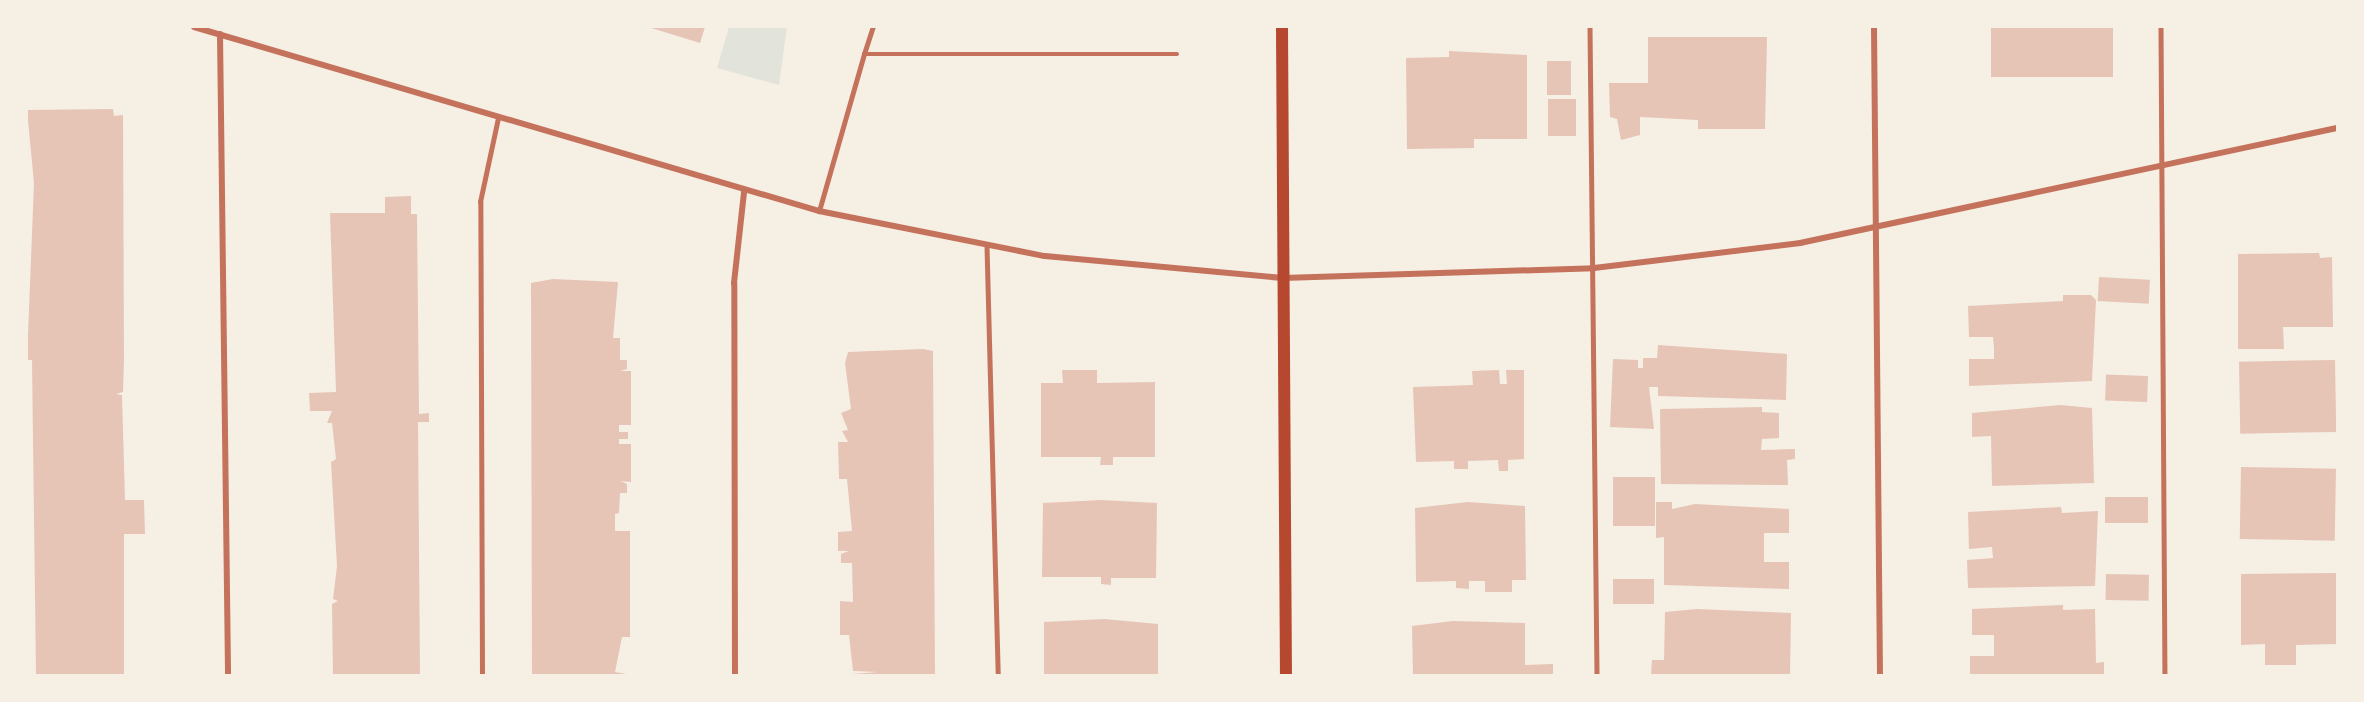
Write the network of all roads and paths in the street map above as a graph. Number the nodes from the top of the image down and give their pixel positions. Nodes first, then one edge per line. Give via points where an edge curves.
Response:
1 (194, 27) edge
2 (873, 27) edge
3 (1282, 27) edge
4 (1590, 27) edge
5 (1874, 27) edge
6 (2162, 27) edge
7 (220, 34) junction
8 (864, 54) junction
9 (1177, 54) dead end
10 (498, 118) junction
11 (2337, 128) edge
12 (2163, 166) junction
13 (744, 192) junction
14 (819, 211) junction
15 (1876, 229) junction
16 (987, 246) junction
17 (1594, 268) junction
18 (1283, 278) junction
19 (228, 675) edge
20 (482, 675) edge
21 (735, 675) edge
22 (998, 675) edge
23 (1286, 675) edge
24 (1597, 675) edge
25 (1880, 675) edge
26 (2165, 675) edge

1 - 7 street
2 - 8 lane
3 - 18 main road
4 - 17 lane
5 - 15 street
6 - 12 lane
7 - 10 street
7 - 19 street
8 - 9 lane
8 - 14 lane
10 - 13 street
10 - 20 lane via 480,202
11 - 12 street
12 - 15 street
12 - 26 lane
13 - 14 street
13 - 21 street via 734,283
14 - 16 street
15 - 17 street
15 - 25 street
16 - 18 street via 1120,265
16 - 22 lane
17 - 18 street
17 - 24 lane
18 - 23 main road

